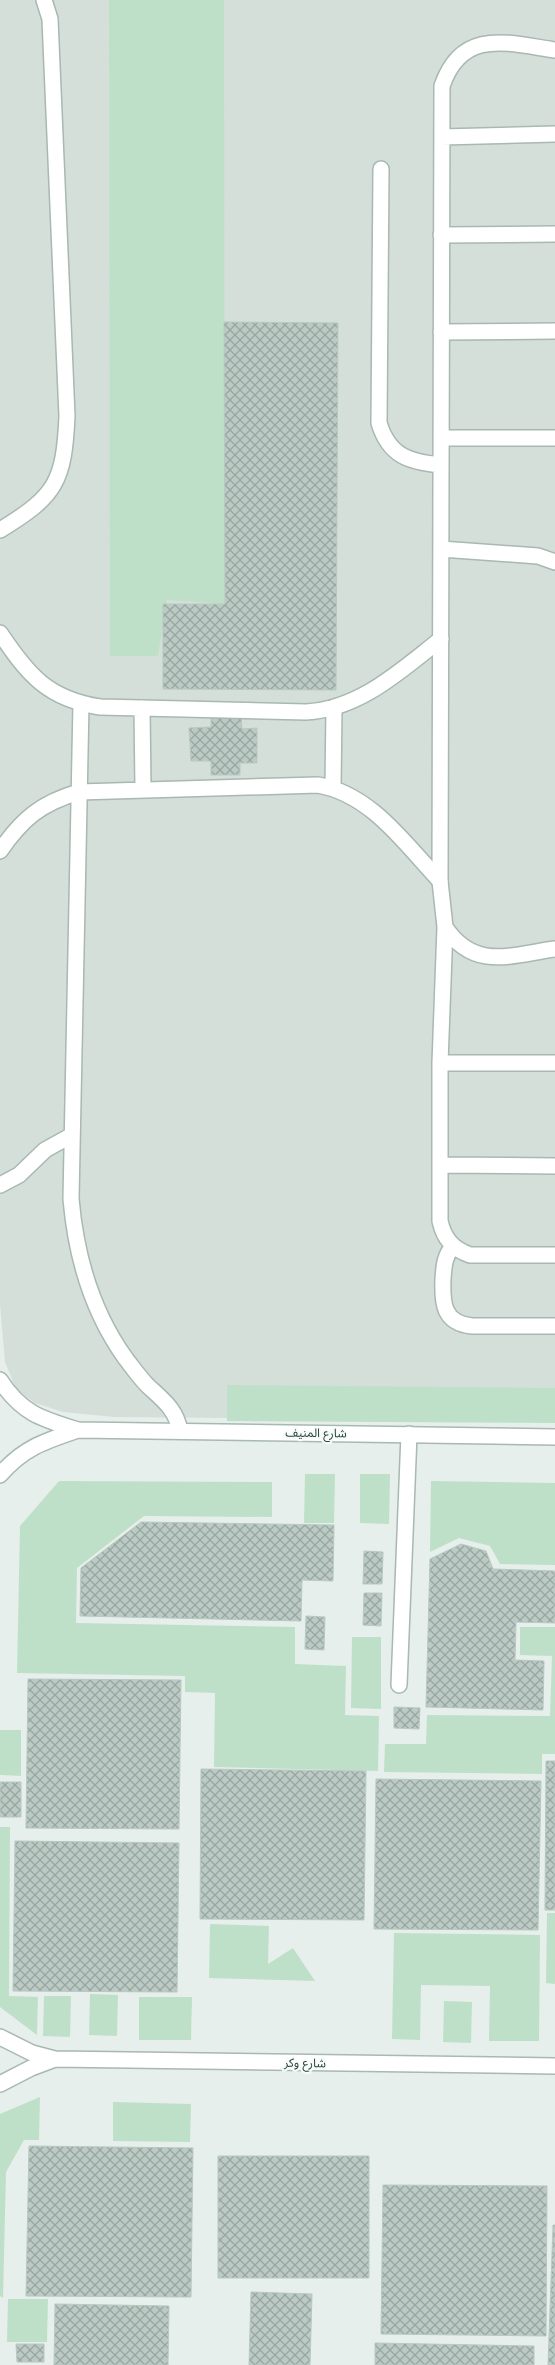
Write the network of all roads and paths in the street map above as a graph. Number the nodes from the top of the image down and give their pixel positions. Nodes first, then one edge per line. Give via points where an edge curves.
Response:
1 (44, 0) edge
2 (555, 50) edge
3 (555, 134) edge
4 (442, 137) junction
5 (381, 169) dead end
6 (555, 234) edge
7 (441, 235) junction
8 (555, 331) edge
9 (441, 332) junction
10 (441, 438) junction
11 (555, 438) edge
12 (441, 465) junction
13 (0, 530) edge
14 (441, 549) junction
15 (555, 562) edge
16 (0, 634) edge
17 (440, 639) junction
18 (81, 704) junction
19 (334, 707) junction
20 (142, 708) junction
21 (333, 788) junction
22 (143, 789) junction
23 (78, 792) junction
24 (0, 851) edge
25 (440, 881) junction
26 (445, 927) junction
27 (555, 949) edge
28 (440, 1063) junction
29 (555, 1063) edge
30 (72, 1135) junction
31 (440, 1165) junction
32 (555, 1166) edge
33 (0, 1185) edge
34 (453, 1246) junction
35 (555, 1255) edge
36 (555, 1326) edge
37 (0, 1380) edge
38 (78, 1430) junction
39 (180, 1431) junction
40 (409, 1434) junction
41 (555, 1437) edge
42 (0, 1475) edge
43 (399, 1685) dead end
44 (0, 2037) edge
45 (55, 2059) junction
46 (555, 2066) edge
47 (0, 2084) edge

1 - 13 street via 50,19 67,416 65,455 49,492 32,510
2 - 4 street via 490,42 459,56 448,70 442,86
3 - 4 street
4 - 7 street
5 - 12 street via 379,423 388,444 397,452 420,463
6 - 7 street
7 - 9 street
8 - 9 street
9 - 10 street
10 - 11 street
10 - 12 street
12 - 14 street
14 - 15 street via 538,556
14 - 17 street
16 - 18 street via 35,679
17 - 19 street via 369,692
17 - 25 street
18 - 20 street
18 - 23 street
19 - 20 street via 306,712
19 - 21 street
20 - 22 street
21 - 22 street via 301,785
21 - 25 street via 371,809
22 - 23 street
23 - 24 street via 36,810 21,823
23 - 30 street
25 - 26 street
26 - 27 street via 463,948 490,958
26 - 28 street
28 - 29 street
28 - 31 street
30 - 33 street via 45,1150 19,1175
30 - 39 street via 71,1199 82,1269 97,1306 126,1358 146,1384 173,1410
31 - 32 street
31 - 34 street via 440,1221 446,1240
34 - 35 street via 470,1255
34 - 36 street via 444,1260 442,1296 448,1314 454,1320 472,1326
37 - 38 street, شارع المنيف via 25,1410
38 - 39 street, شارع المنيف
38 - 42 street, شارع المنيف via 30,1448
39 - 40 street, شارع المنيف
40 - 41 street, شارع المنيف
40 - 43 street
44 - 45 street, شارع وكر via 32,2053
45 - 46 street, شارع وكر
45 - 47 street, شارع وكر

